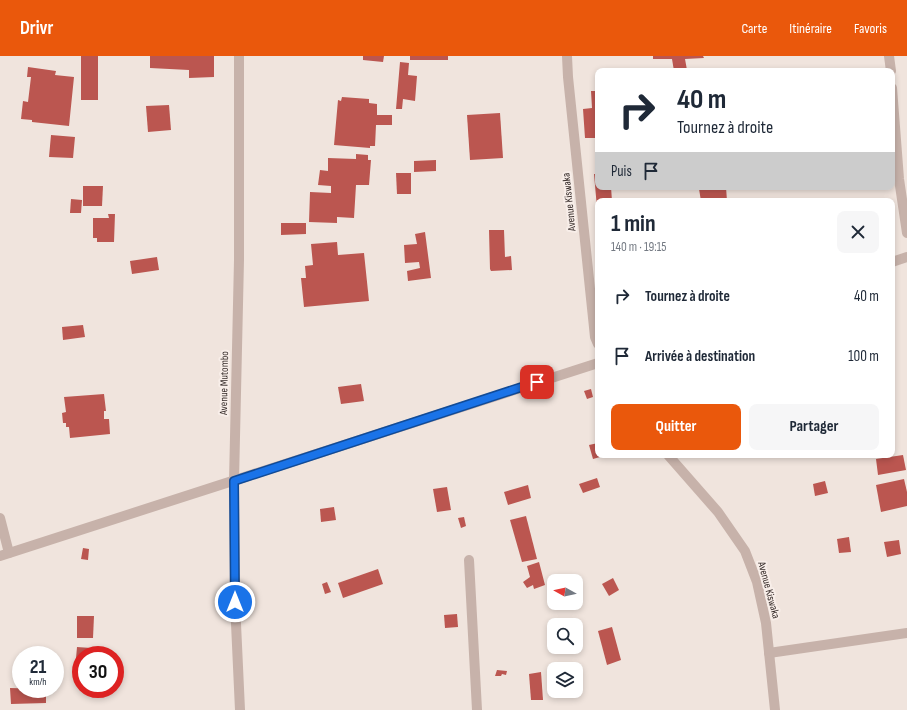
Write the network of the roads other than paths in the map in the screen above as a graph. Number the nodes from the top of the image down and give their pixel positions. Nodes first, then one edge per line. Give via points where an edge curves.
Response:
1 (239, 56) edge
2 (567, 56) edge
3 (889, 56) edge
4 (891, 68) edge
5 (895, 127) edge
6 (907, 233) edge
7 (907, 257) edge
8 (895, 261) edge
9 (595, 336) edge
10 (595, 363) edge
11 (671, 458) edge
12 (234, 481) junction
13 (0, 518) edge
14 (5, 554) edge
15 (470, 560) dead end
16 (907, 633) edge
17 (769, 652) junction
18 (240, 710) edge
19 (477, 710) edge
20 (775, 710) edge

1 - 12 street, Avenue Mutombo via 239,253
2 - 9 street, Avenue Kiswaka
3 - 4 street
5 - 6 street
7 - 8 street
10 - 12 street
11 - 17 street, Avenue Kiswaka via 718,512 745,551 757,582
12 - 14 street
12 - 18 street, Avenue Mutombo via 235,602
13 - 14 street
15 - 19 street
16 - 17 street
17 - 20 street, Avenue Kiswaka

